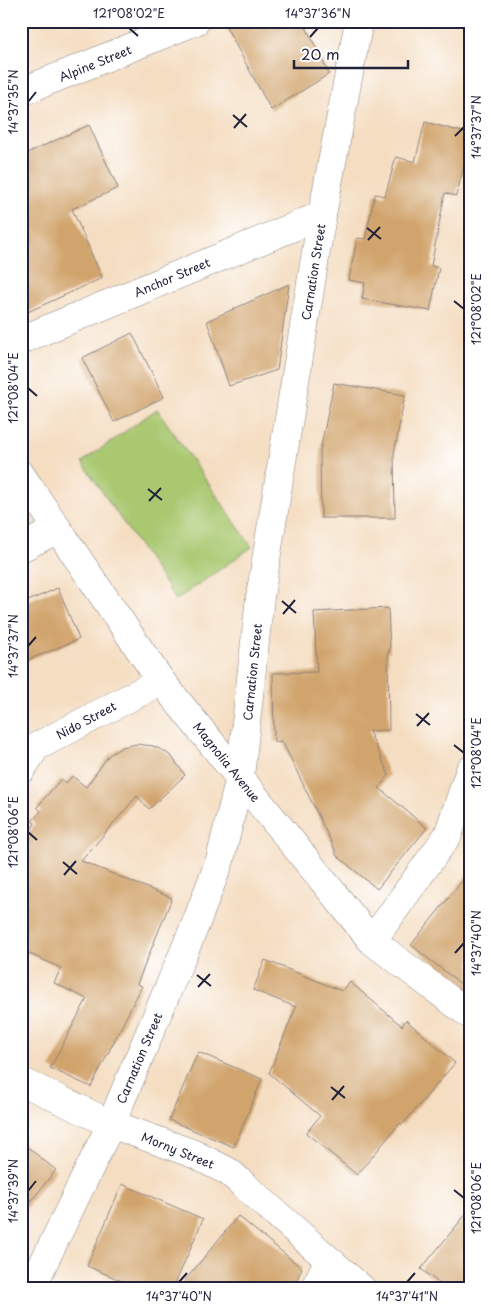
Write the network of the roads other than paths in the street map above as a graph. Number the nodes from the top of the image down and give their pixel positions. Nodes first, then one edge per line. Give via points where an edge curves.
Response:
1 (196, 21) edge
2 (359, 21) edge
3 (21, 92) edge
4 (322, 215) junction
5 (21, 340) edge
6 (21, 475) edge
7 (58, 529) junction
8 (21, 548) edge
9 (161, 681) junction
10 (21, 770) edge
11 (470, 770) edge
12 (240, 777) junction
13 (372, 941) junction
14 (470, 1015) edge
15 (21, 1080) edge
16 (111, 1124) junction
17 (329, 1260) junction
18 (31, 1289) edge
19 (314, 1289) edge
20 (362, 1289) edge

1 - 3 street, Alpine Street
2 - 4 street, Carnation Street
4 - 5 street, Anchor Street
4 - 12 street, Carnation Street via 260,597
6 - 7 street, Magnolia Avenue
7 - 8 street
7 - 9 street, Magnolia Avenue
9 - 10 street, Nido Street via 36,746
9 - 12 street, Magnolia Avenue
11 - 13 street via 448,835
12 - 13 street, Magnolia Avenue
12 - 16 street, Carnation Street via 220,860
13 - 14 street, Magnolia Avenue
15 - 16 street, Morny Street
16 - 17 street, Morny Street via 194,1154 229,1172
16 - 18 street, Carnation Street
17 - 19 street
17 - 20 street, Morny Street

